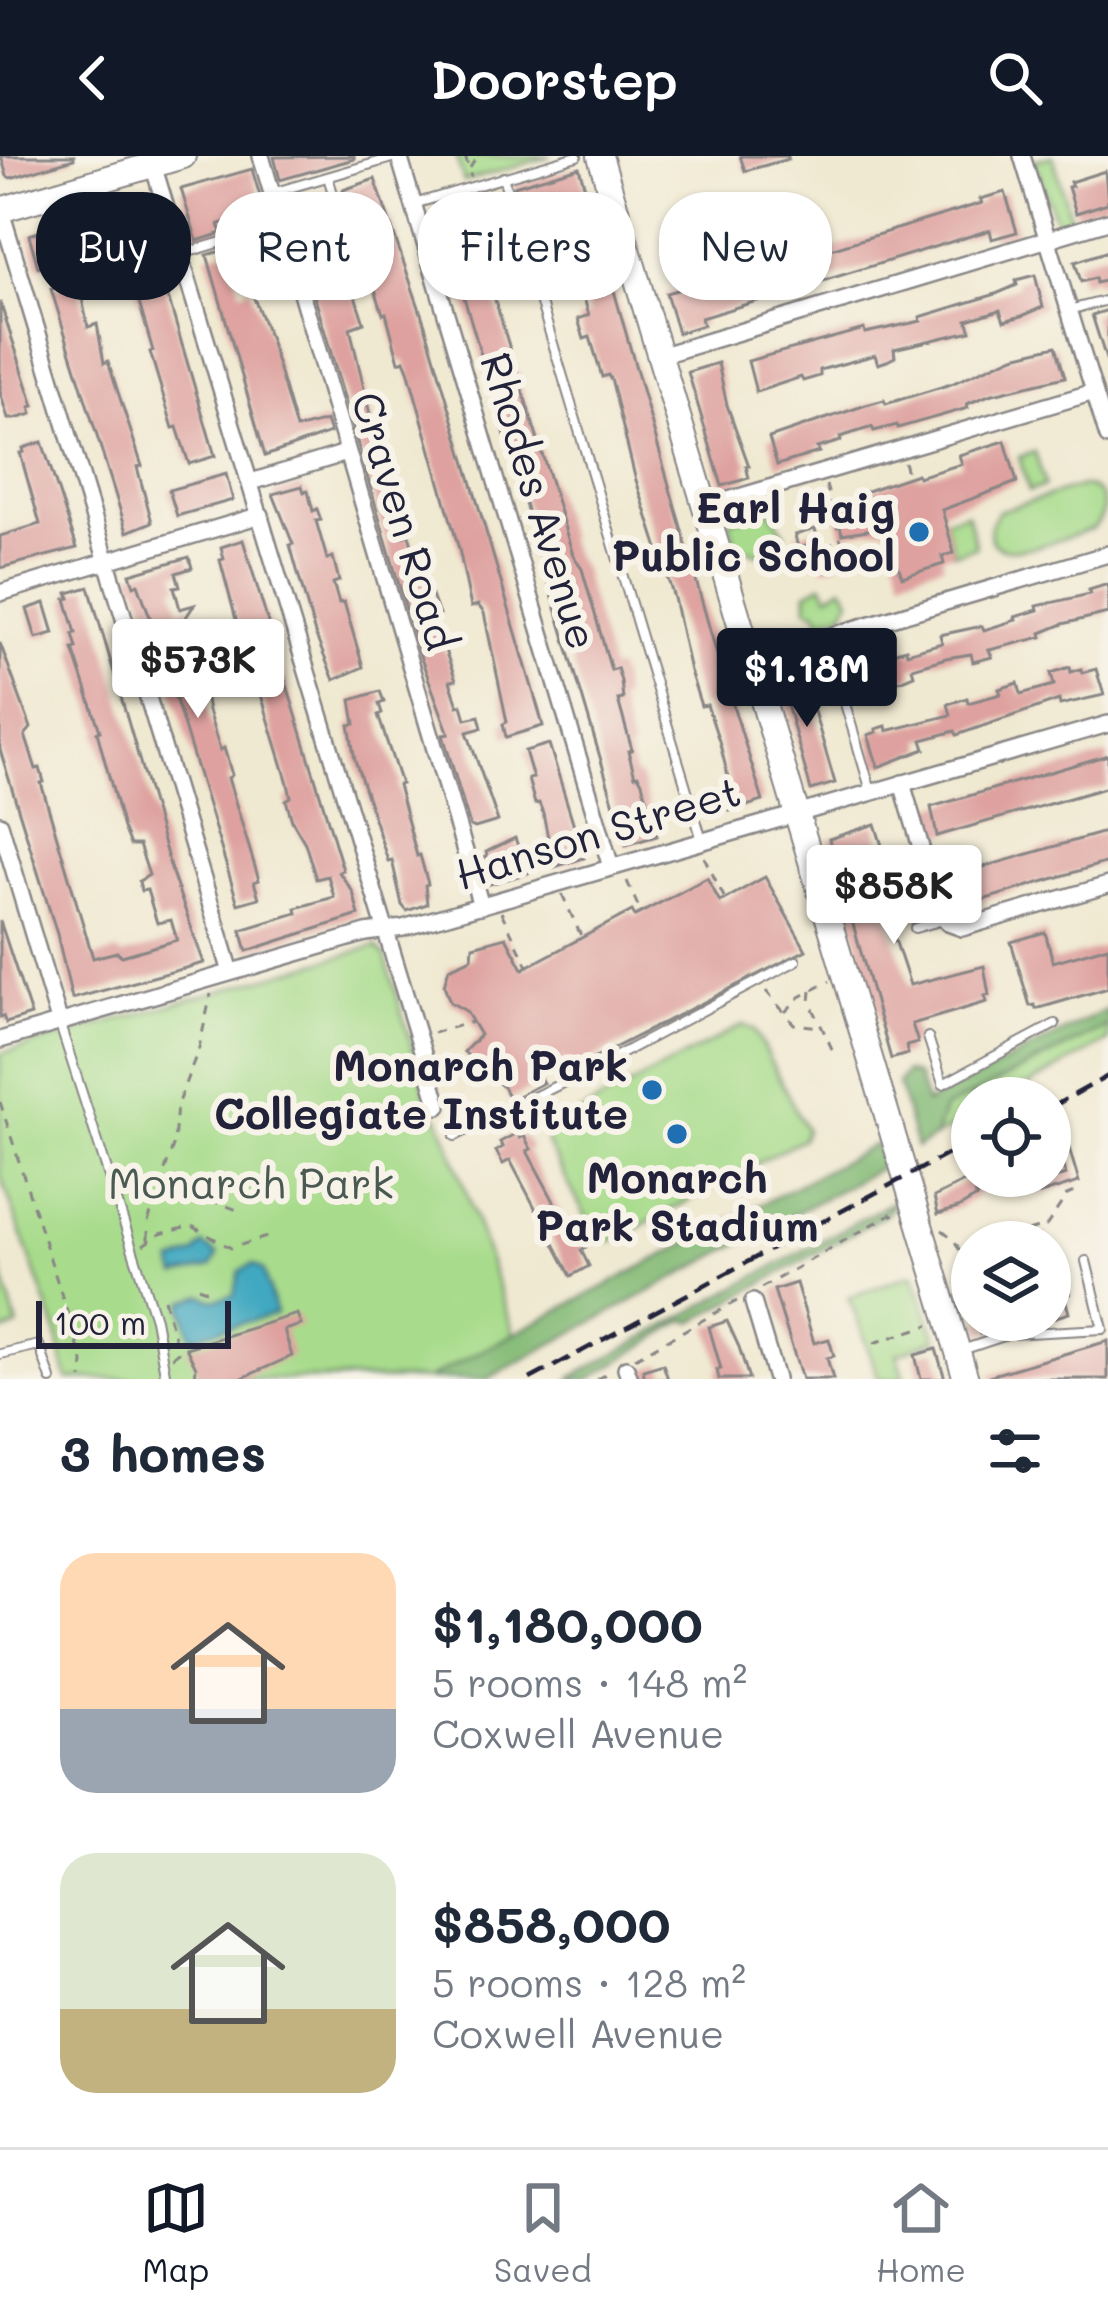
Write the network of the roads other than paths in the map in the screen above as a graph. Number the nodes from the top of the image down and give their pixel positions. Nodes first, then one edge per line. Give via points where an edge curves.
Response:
1 (183, 156) edge
2 (261, 156) edge
3 (399, 156) edge
4 (577, 156) edge
5 (600, 156) edge
6 (1022, 156) edge
7 (556, 159) edge
8 (153, 165) junction
9 (328, 177) junction
10 (503, 177) junction
11 (161, 192) edge
12 (270, 192) edge
13 (278, 192) edge
14 (333, 192) edge
15 (413, 204) junction
16 (0, 210) edge
17 (1108, 221) edge
18 (1047, 239) junction
19 (191, 289) edge
20 (300, 300) edge
21 (1108, 300) edge
22 (1069, 310) junction
23 (659, 356) junction
24 (1094, 392) junction
25 (1108, 436) edge
26 (346, 453) junction
27 (251, 482) junction
28 (705, 507) junction
29 (261, 515) junction
30 (1108, 554) edge
31 (107, 561) junction
32 (0, 593) edge
33 (825, 639) junction
34 (750, 660) junction
35 (1108, 724) edge
36 (902, 782) junction
37 (872, 791) junction
38 (796, 812) junction
39 (0, 824) edge
40 (702, 845) junction
41 (618, 870) junction
42 (929, 875) junction
43 (902, 883) dead end
44 (1108, 885) edge
45 (481, 906) junction
46 (944, 920) junction
47 (916, 928) dead end
48 (385, 931) junction
49 (796, 961) dead end
50 (231, 972) junction
51 (60, 1024) junction
52 (1055, 1024) dead end
53 (928, 1037) dead end
54 (0, 1040) edge
55 (439, 1106) dead end
56 (454, 1136) dead end
57 (1086, 1261) dead end
58 (753, 1302) dead end
59 (958, 1352) junction
60 (0, 1354) edge
61 (51, 1379) edge
62 (166, 1379) edge
63 (776, 1379) edge
64 (966, 1379) edge

1 - 8 main road
2 - 12 street, Craven Road
3 - 9 lane
3 - 15 street, Rhodes Avenue
4 - 7 lane
5 - 23 main road
6 - 18 street
7 - 10 lane
8 - 11 street
8 - 16 main road
9 - 13 lane
9 - 14 lane
10 - 15 lane
10 - 40 lane
15 - 41 street, Rhodes Avenue
16 - 31 street
17 - 18 street
18 - 22 street
18 - 23 street
19 - 27 street
20 - 26 street, Craven Road
21 - 22 lane
22 - 24 street
23 - 28 main road
24 - 25 street
24 - 28 street
26 - 27 street
26 - 45 street, Craven Road
27 - 29 street
28 - 34 main road
29 - 31 street
29 - 48 street
30 - 33 street
31 - 32 street
31 - 50 street
33 - 34 street
33 - 37 lane
34 - 38 main road
35 - 36 street, Hanson Street
36 - 37 street, Hanson Street
36 - 42 street
37 - 38 street, Hanson Street
38 - 40 street, Hanson Street
38 - 59 main road
39 - 51 street
40 - 41 street, Hanson Street
41 - 45 street, Hanson Street
42 - 43 lane
42 - 46 street
44 - 46 street via 962,928
45 - 48 street, Hanson Street
46 - 47 lane
48 - 50 street, Hanson Street
48 - 55 street
49 - 56 lane
50 - 51 street, Hanson Street
51 - 54 street, Hanson Street
51 - 62 lane via 155,1319
52 - 53 lane via 943,1084
57 - 59 lane via 1103,1329 1010,1334
58 - 63 street
59 - 64 main road
60 - 61 lane via 39,1346

